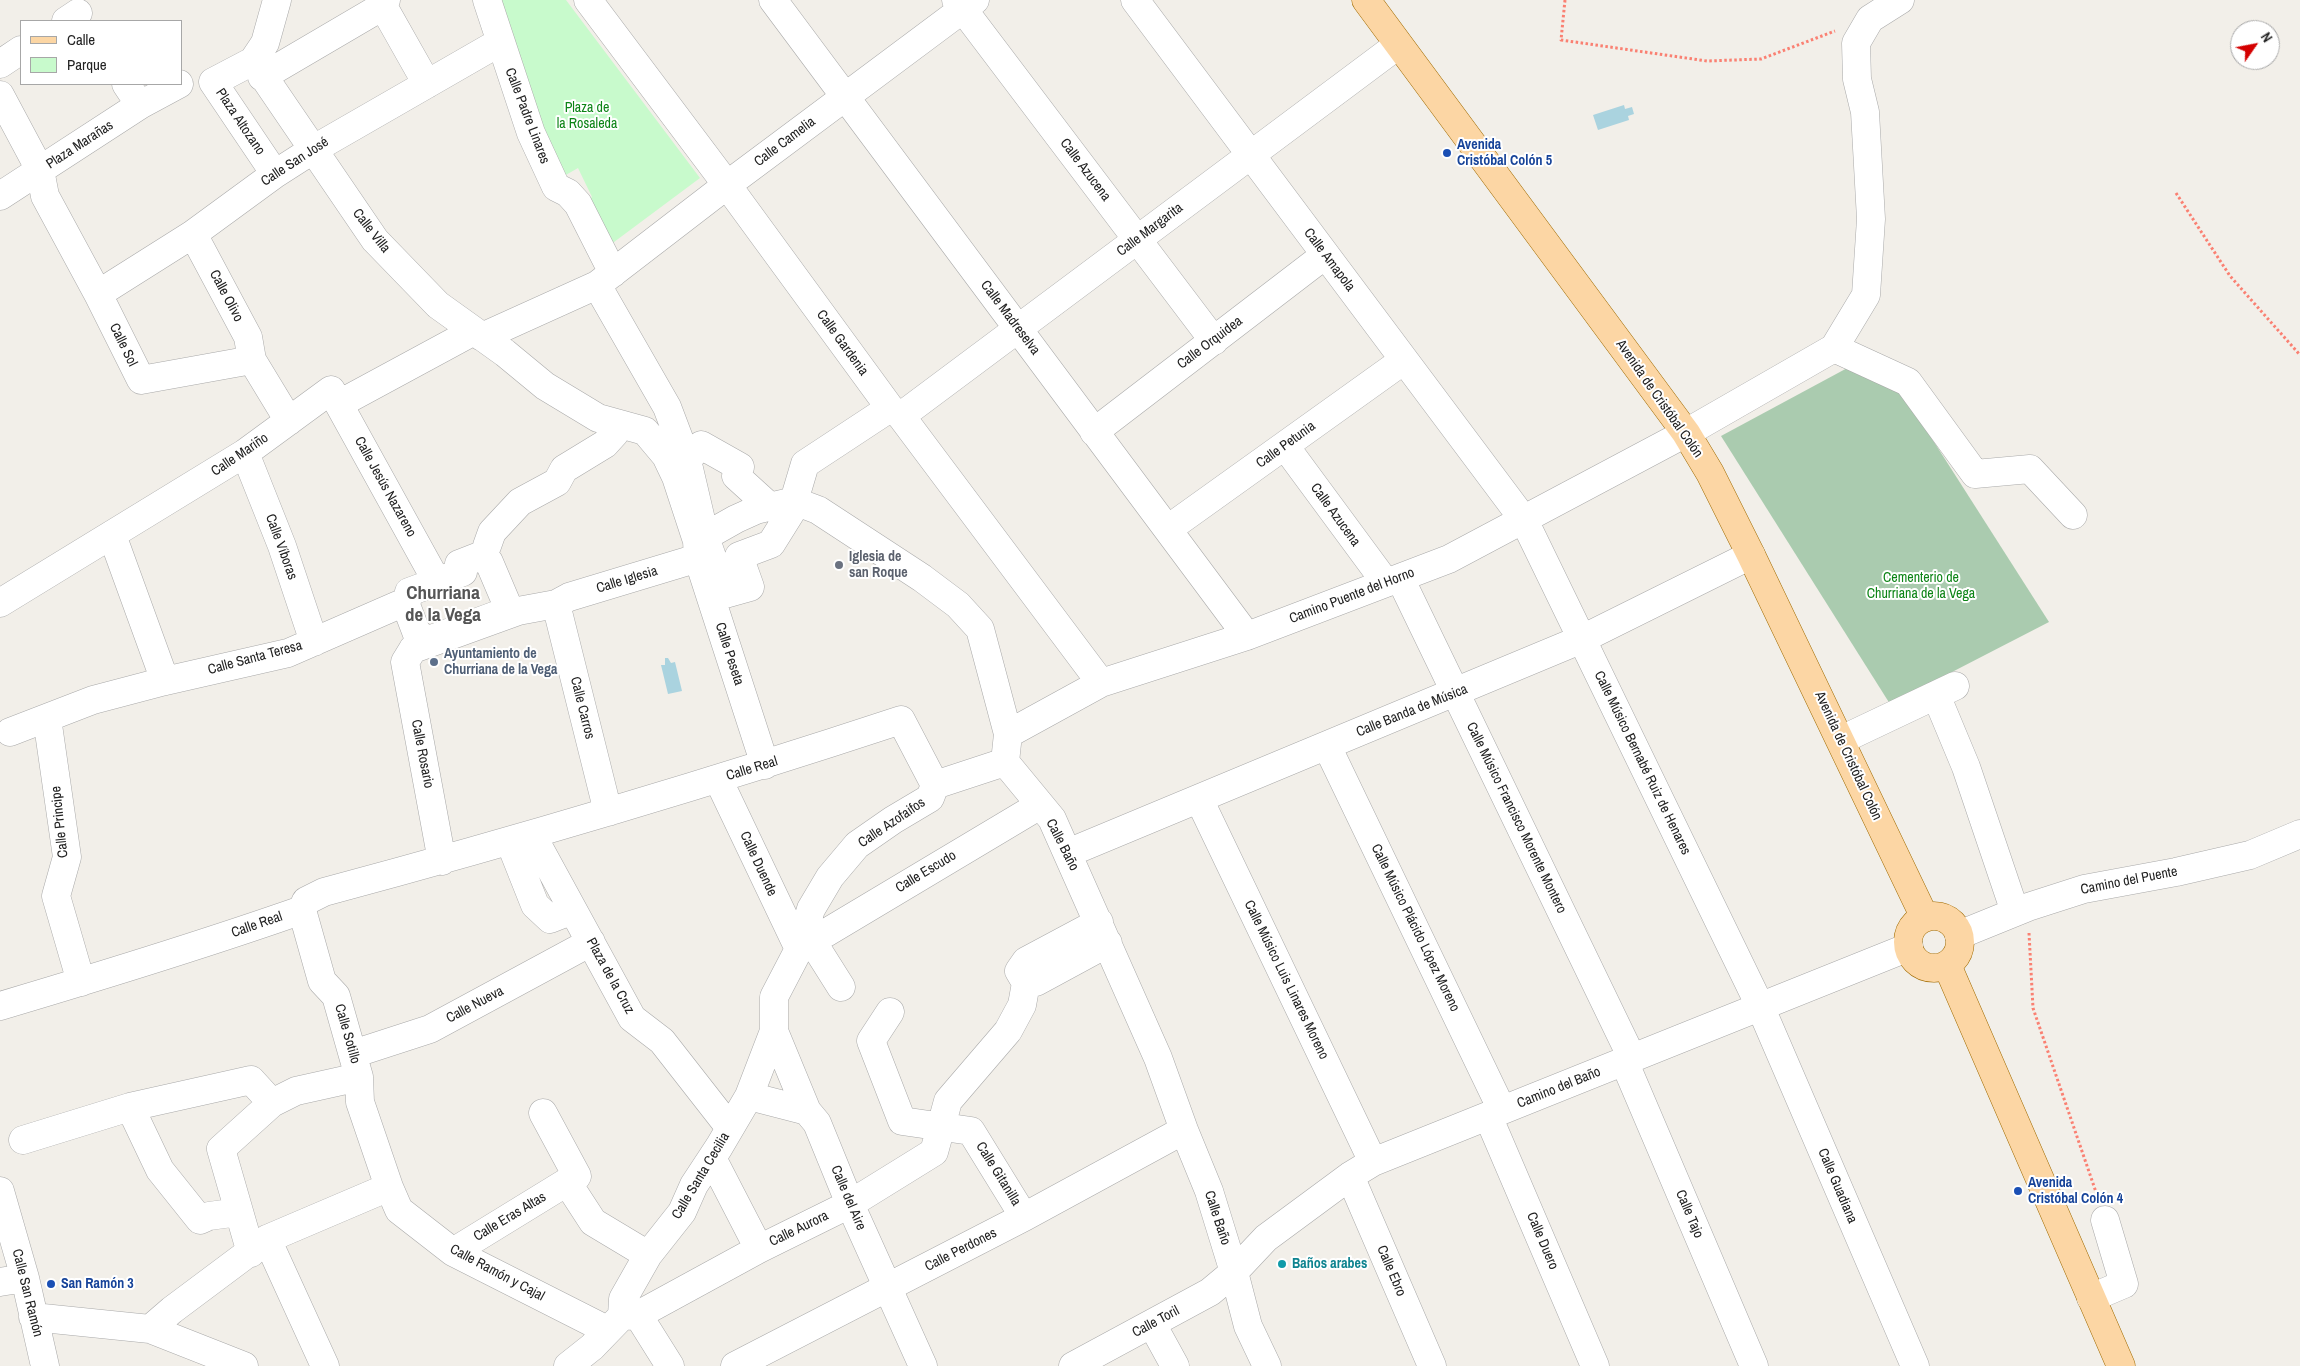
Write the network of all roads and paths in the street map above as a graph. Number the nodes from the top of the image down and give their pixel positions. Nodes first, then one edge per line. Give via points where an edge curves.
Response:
1 (277, 0) edge
2 (487, 0) edge
3 (588, 0) edge
4 (773, 0) edge
5 (1135, 0) edge
6 (1366, 0) edge
7 (1565, 0) edge
8 (1900, 0) edge
9 (384, 3) edge
10 (965, 3) edge
11 (500, 42) junction
12 (1856, 42) junction
13 (1398, 45) junction
14 (20, 51) edge
15 (0, 64) edge
16 (258, 69) junction
17 (182, 82) edge
18 (213, 82) junction
19 (427, 84) junction
20 (172, 85) edge
21 (0, 95) edge
22 (133, 95) edge
23 (845, 97) junction
24 (314, 149) junction
25 (1251, 155) junction
26 (40, 170) junction
27 (275, 174) junction
28 (727, 185) junction
29 (2176, 193) dead end
30 (0, 196) edge
31 (193, 234) junction
32 (1138, 240) junction
33 (1326, 255) junction
34 (605, 279) junction
35 (98, 294) junction
36 (438, 305) junction
37 (1018, 329) junction
38 (478, 334) junction
39 (1214, 341) junction
40 (449, 344) junction
41 (1834, 348) junction
42 (2300, 355) edge
43 (252, 360) junction
44 (1404, 360) junction
45 (339, 404) junction
46 (895, 412) junction
47 (288, 421) junction
48 (618, 424) junction
49 (1094, 432) junction
50 (1686, 433) junction
51 (1285, 446) junction
52 (680, 451) junction
53 (245, 453) junction
54 (773, 506) junction
55 (2073, 515) dead end
56 (1524, 520) junction
57 (1168, 529) junction
58 (112, 535) junction
59 (700, 546) junction
60 (482, 551) junction
61 (1751, 555) junction
62 (431, 571) junction
63 (1393, 581) junction
64 (0, 603) edge
65 (556, 604) junction
66 (398, 605) junction
67 (518, 611) junction
68 (1246, 636) junction
69 (1582, 639) junction
70 (314, 642) junction
71 (413, 649) junction
72 (166, 681) junction
73 (1101, 682) junction
74 (1455, 693) junction
75 (47, 718) junction
76 (10, 732) dead end
77 (1008, 734) junction
78 (1841, 740) junction
79 (1327, 746) junction
80 (1005, 762) junction
81 (765, 765) junction
82 (718, 779) junction
83 (935, 785) junction
84 (1199, 799) junction
85 (1040, 805) junction
86 (608, 812) junction
87 (2300, 834) edge
88 (521, 839) junction
89 (1068, 854) junction
90 (442, 860) junction
91 (302, 910) junction
92 (2021, 910) junction
93 (1925, 918) junction
94 (1103, 933) junction
95 (1959, 935) junction
96 (591, 942) junction
97 (805, 945) junction
98 (1909, 947) junction
99 (1947, 965) junction
100 (81, 982) junction
101 (841, 987) dead end
102 (0, 1006) edge
103 (1760, 1006) junction
104 (890, 1012) dead end
105 (774, 1031) junction
106 (1628, 1060) junction
107 (356, 1066) junction
108 (749, 1096) junction
109 (272, 1103) junction
110 (130, 1107) junction
111 (807, 1110) junction
112 (1496, 1113) junction
113 (543, 1114) dead end
114 (941, 1126) junction
115 (730, 1128) junction
116 (1184, 1130) junction
117 (23, 1140) dead end
118 (712, 1158) junction
119 (1373, 1162) junction
120 (1350, 1176) junction
121 (567, 1182) junction
122 (389, 1187) junction
123 (0, 1191) edge
124 (850, 1204) junction
125 (239, 1212) junction
126 (1024, 1217) junction
127 (2105, 1220) joint
128 (259, 1246) junction
129 (759, 1249) junction
130 (453, 1252) junction
131 (648, 1255) junction
132 (1234, 1272) junction
133 (12, 1280) edge
134 (888, 1288) junction
135 (2091, 1298) junction
136 (33, 1317) junction
137 (1152, 1324) junction
138 (150, 1329) junction
139 (609, 1335) edge
140 (45, 1366) edge
141 (244, 1366) edge
142 (325, 1366) edge
143 (568, 1366) edge
144 (670, 1366) edge
145 (735, 1366) edge
146 (923, 1366) edge
147 (1073, 1366) edge
148 (1175, 1366) edge
149 (1266, 1366) edge
150 (1432, 1366) edge
151 (1594, 1366) edge
152 (1754, 1366) edge
153 (1914, 1366) edge
154 (2121, 1366) edge

1 - 16 street, Plaza Altozano
2 - 11 street, Calle Padre Linares
3 - 28 street, Calle Gardenia
4 - 23 street, Calle Madreselva
5 - 25 street, Calle Amapola
6 - 13 main road, Avenida de Cristóbal Colón
7 - 12 path via 1560,40 1707,61 1761,59 1837,30
8 - 12 street via 1870,20
9 - 16 street
9 - 19 street
10 - 23 street, Calle Camelia
10 - 32 street, Calle Azucena
11 - 19 street, Calle San José
11 - 34 street, Calle Padre Linares via 531,133 556,187 568,193 578,204
12 - 41 street via 1857,79 1865,112 1871,219 1866,295
13 - 25 street, Calle Margarita
13 - 50 main road, Avenida de Cristóbal Colón
14 - 15 street
16 - 18 street, Plaza Altozano
16 - 24 street
17 - 18 street, Plaza Marañas
18 - 27 street, Plaza Altozano
19 - 24 street, Calle San José
20 - 22 street, Plaza Marañas
21 - 26 street, Plaza Marañas
22 - 26 street, Plaza Marañas
23 - 28 street, Calle Camelia
23 - 37 street, Calle Madreselva
24 - 27 street, Calle San José
24 - 36 street, Calle Villa via 375,240
25 - 32 street, Calle Margarita
25 - 33 street, Calle Amapola
26 - 30 street
26 - 35 street, Calle Sol via 45,196
27 - 31 street, Calle San José
28 - 34 street, Calle Camelia
28 - 46 street, Calle Gardenia
29 - 42 path via 2230,276
31 - 35 street, Calle San José
31 - 43 street, Calle Olivo via 248,337
32 - 37 street, Calle Margarita
32 - 39 street, Calle Azucena
33 - 39 street, Calle Orquidea
33 - 44 street, Calle Amapola
34 - 38 street
34 - 52 street, Calle Padre Linares via 667,406
35 - 43 street, Calle Sol via 141,380
36 - 38 street, Calle Villa
36 - 40 street, Calle Villa
37 - 46 street, Calle Margarita
37 - 49 street, Calle Madreselva
38 - 40 street
38 - 48 street, Calle Villa via 545,386 598,418
39 - 49 street, Calle Orquidea
40 - 45 street
41 - 50 street, Camino Puente del Horno
41 - 55 street via 1908,382 1975,474 2030,469
43 - 47 street
44 - 51 street, Calle Petunia
44 - 56 street, Calle Amapola
45 - 47 street, Calle Mariño via 331,390
45 - 62 street, Calle Jesús Nazareno
46 - 54 street, Calle Margarita via 805,464
46 - 73 street, Calle Gardenia
47 - 53 street, Calle Mariño
48 - 52 street, Calle Villa via 645,431
48 - 60 street via 616,433 606,444 564,469 557,482 520,502 492,532
49 - 57 street, Calle Madreselva
50 - 56 street, Camino Puente del Horno
50 - 61 main road, Avenida de Cristóbal Colón
51 - 57 street, Calle Petunia
51 - 63 street, Calle Azucena
52 - 54 street via 702,445 740,467 736,476
52 - 59 street via 676,476
53 - 58 street, Calle Mariño
53 - 70 street, Calle Víboras via 282,546
54 - 59 street, Calle Iglesia via 736,518
54 - 59 street via 791,512 771,544 739,556 750,587 725,594
54 - 77 street via 818,510 958,605 980,629
56 - 63 street, Camino Puente del Horno via 1449,558
56 - 69 street, Calle Músico Bernabé Ruiz de Henares
57 - 68 street, Calle Madreselva
58 - 64 street, Calle Mariño
58 - 72 street
59 - 65 street, Calle Iglesia
59 - 81 street, Calle Peseta
60 - 62 street
60 - 67 street
61 - 69 street, Calle Banda de Música
61 - 78 main road, Avenida de Cristóbal Colón
62 - 66 street via 402,584
63 - 68 street, Camino Puente del Horno
63 - 74 street, Calle Músico Francisco Morente Montero
65 - 67 street, Calle Iglesia
65 - 86 street, Calle Carros
66 - 70 street, Calle Santa Teresa
66 - 71 street
67 - 71 street, Calle Iglesia
68 - 73 street, Camino Puente del Horno
69 - 74 street, Calle Banda de Música
69 - 103 street, Calle Músico Bernabé Ruiz de Henares
70 - 72 street, Calle Santa Teresa via 288,653
71 - 90 street, Calle Rosario via 404,662
72 - 75 street, Calle Santa Teresa via 93,700
73 - 77 street, Camino Puente del Horno
74 - 79 street, Calle Banda de Música
74 - 106 street, Calle Músico Francisco Morente Montero
75 - 76 street, Calle Santa Teresa
75 - 100 street, Calle Principe via 67,857 56,896
77 - 80 street
78 - 92 street via 1946,690 1966,766
78 - 93 main road, Avenida de Cristóbal Colón
79 - 84 street, Calle Banda de Música
79 - 112 street, Calle Músico Plácido López Moreno
80 - 83 street, Calle Azofaifos
80 - 85 street, Calle Baño
81 - 82 street, Calle Real
81 - 83 street, Calle Real via 901,720
82 - 86 street, Calle Real
82 - 97 street, Calle Duende via 758,864
83 - 97 street, Calle Azofaifos via 930,798 857,845 830,877 811,909
84 - 89 street, Calle Banda de Música
84 - 119 street, Calle Músico Luis Linares Moreno
85 - 89 street, Calle Baño via 1052,820
85 - 97 street, Calle Escudo
86 - 88 street, Calle Real
87 - 92 street, Camino del Puente via 2250,855 2084,889
88 - 90 street, Calle Real
88 - 96 street, Plaza de la Cruz via 536,905 550,918 573,910
89 - 94 street, Calle Baño
90 - 91 street, Calle Real via 324,892 306,901
91 - 100 street, Calle Real
91 - 107 street, Calle Sotillo via 322,981 336,996
92 - 95 street, Camino del Puente
92 - 127 path via 2033,1008
93 - 95 main road via 1949,921
93 - 98 main road via 1912,929
94 - 114 street, Calle Aurora via 1036,982 1026,983 1022,1005 1008,1030 948,1101
94 - 116 street, Calle Baño via 1158,1058
95 - 99 main road via 1958,952
96 - 107 street, Calle Nueva
96 - 115 street, Plaza de la Cruz via 632,1018 662,1041
97 - 101 street
97 - 105 street via 774,997
98 - 99 main road via 1922,965 1939,968
98 - 103 street, Camino del Baño
99 - 135 main road
100 - 102 street, Calle Real
103 - 106 street, Camino del Baño
103 - 153 street, Calle Guadiana
104 - 114 street via 871,1041 902,1121
105 - 108 street, Calle Santa Cecilia
105 - 111 street, Calle del Aire
106 - 112 street, Camino del Baño
106 - 152 street, Calle Tajo
107 - 109 street, Calle Sotillo
107 - 122 street, Calle Sotillo via 360,1102
108 - 111 street
108 - 115 street, Calle Santa Cecilia
109 - 110 street via 251,1080
109 - 125 street, Calle Sotillo via 221,1149
110 - 117 street
110 - 125 street via 160,1170 200,1220
111 - 124 street, Calle del Aire via 817,1122
112 - 119 street, Camino del Baño
112 - 151 street, Calle Duero
113 - 121 street via 577,1176
114 - 124 street, Calle Aurora via 934,1152
114 - 126 street, Calle Gitanilla via 971,1131
115 - 118 street, Calle Santa Cecilia
116 - 126 street, Calle Perdones
116 - 132 street, Calle Baño via 1209,1191
118 - 129 street
118 - 131 street, Calle Santa Cecilia via 694,1185 682,1212
119 - 120 street, Camino del Baño
120 - 132 street, Camino del Baño via 1266,1238
120 - 150 street, Calle Ebro
121 - 130 street, Calle Eras Altas
121 - 131 street via 593,1222
122 - 128 street
122 - 130 street, Calle Ramón y Cajal via 399,1210
123 - 133 street, Calle San Ramón
124 - 129 street, Calle Aurora
124 - 134 street, Calle del Aire
125 - 128 street, Calle Sotillo
126 - 134 street, Calle Perdones
127 - 135 street via 2124,1284
128 - 138 street
128 - 142 street
129 - 139 street, Calle Aurora
130 - 139 street, Calle Ramón y Cajal
131 - 139 street, Calle Santa Cecilia via 623,1299
132 - 137 street, Calle Toril via 1210,1292
132 - 149 street, Calle Baño via 1248,1326
133 - 136 street, Calle San Ramón
134 - 145 street, Calle Perdones
134 - 146 street, Calle del Aire
135 - 154 main road
136 - 138 street
136 - 140 street, Calle San Ramón
137 - 147 street, Calle Toril
137 - 148 street
138 - 141 street
139 - 143 street
139 - 144 street

